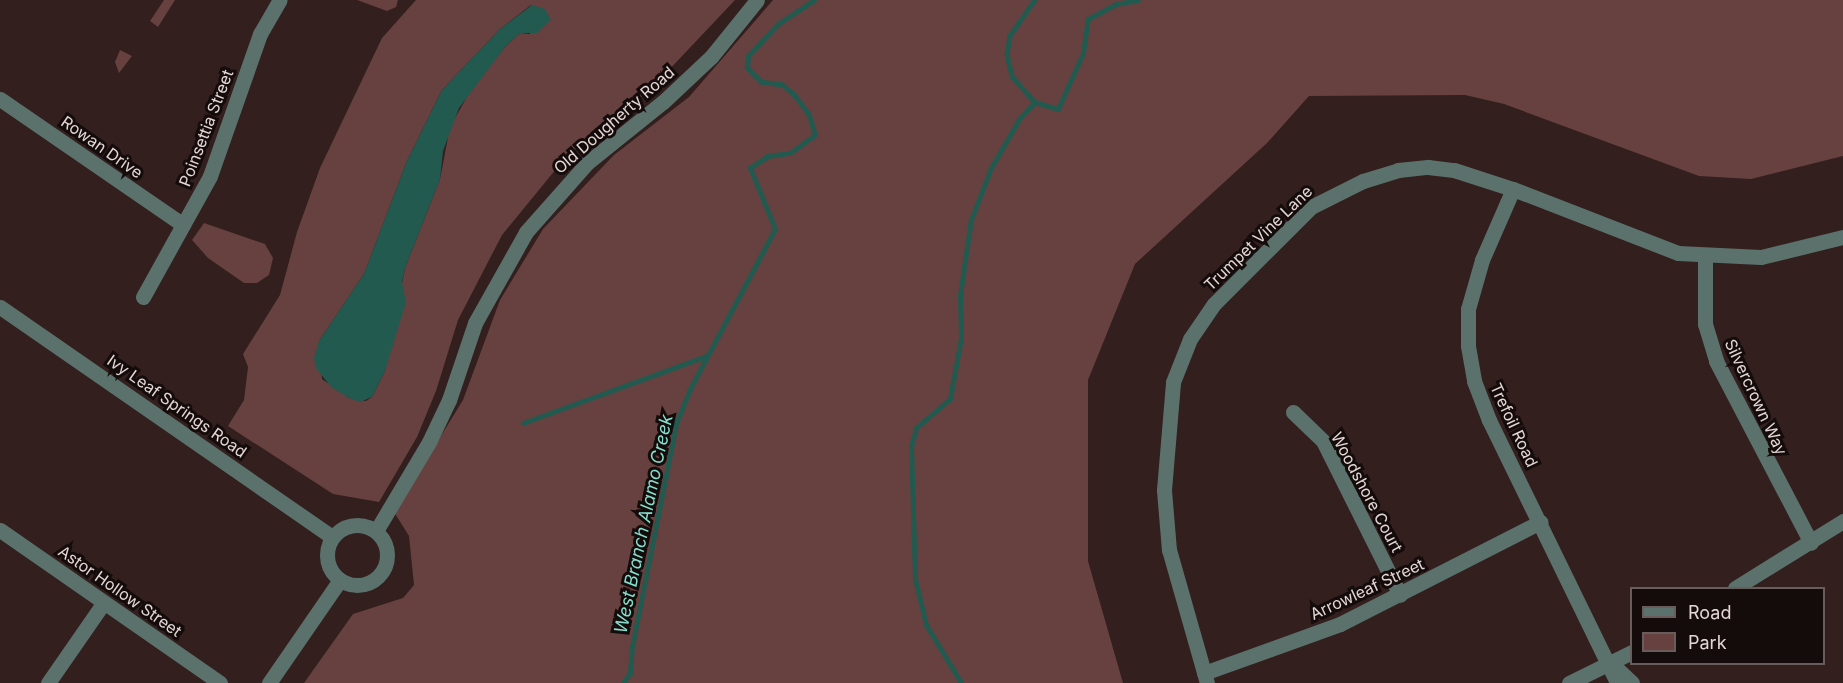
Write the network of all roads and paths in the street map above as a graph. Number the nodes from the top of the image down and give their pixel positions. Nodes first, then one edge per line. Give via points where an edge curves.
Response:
1 (280, 0) edge
2 (757, 0) edge
3 (0, 99) edge
4 (1513, 189) junction
5 (183, 225) junction
6 (1843, 237) edge
7 (1705, 256) junction
8 (144, 297) dead end
9 (0, 307) edge
10 (1293, 412) dead end
11 (1843, 521) edge
12 (1540, 522) junction
13 (0, 530) edge
14 (376, 531) junction
15 (332, 537) junction
16 (1810, 543) junction
17 (340, 580) junction
18 (1737, 587) edge
19 (1400, 595) junction
20 (104, 602) junction
21 (1630, 653) edge
22 (1611, 663) junction
23 (1205, 678) edge
24 (48, 683) edge
25 (220, 683) edge
26 (269, 683) edge
27 (1569, 683) edge
28 (1617, 683) edge
29 (1632, 683) edge

1 - 5 street, Poinsettia Street via 260,34 210,176
2 - 14 street, Old Dougherty Road via 711,57 663,102 587,163 526,232 475,323 449,400 429,442
3 - 5 street, Rowan Drive
4 - 7 street, Trumpet Vine Lane via 1647,243
4 - 12 street, Trefoil Road via 1482,260 1468,309 1468,346 1481,401
4 - 23 street, Trumpet Vine Lane via 1454,170 1428,167 1398,170 1328,196 1238,277 1190,339 1173,382 1164,490 1169,550
5 - 8 street, Poinsettia Street
6 - 7 street, Trumpet Vine Lane via 1761,257
7 - 16 street, Silvercrown Way via 1705,324 1716,361
9 - 15 street, Ivy Leaf Springs Road
10 - 19 street, Woodshore Court via 1323,441
11 - 16 street
12 - 19 street, Arrowleaf Street
12 - 22 street, Trefoil Road
13 - 20 street, Astor Hollow Street
14 - 15 street via 353,525
14 - 17 street via 386,546 381,573 366,584
15 - 17 street via 327,560
16 - 18 street
17 - 26 street
19 - 23 street, Arrowleaf Street
20 - 24 street
20 - 25 street, Astor Hollow Street
21 - 22 street
22 - 27 street
22 - 28 street, Trefoil Road
22 - 29 street, Trefoil Road

